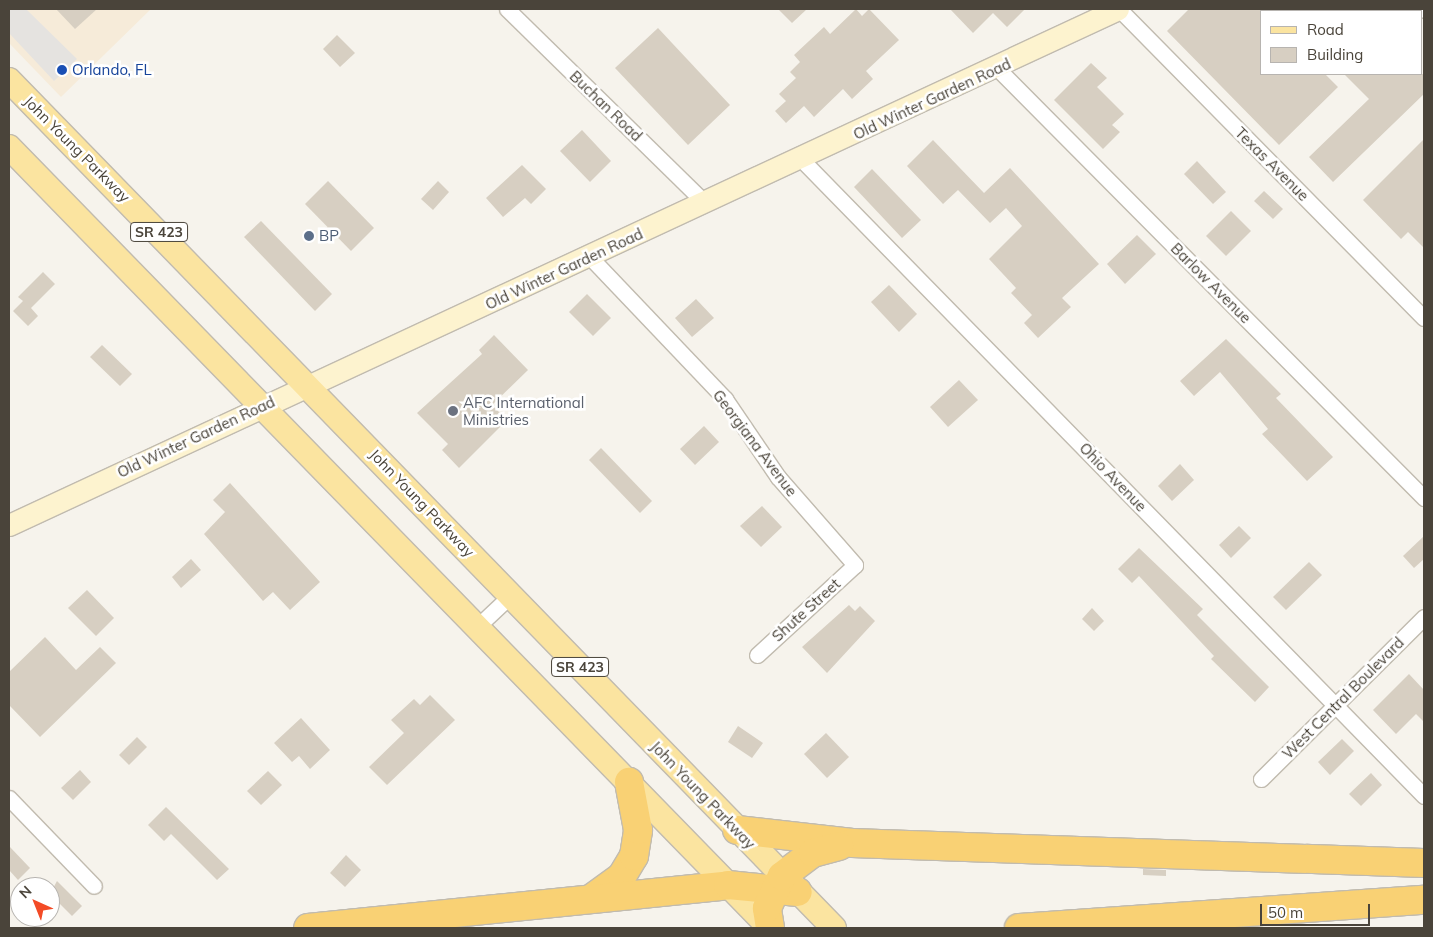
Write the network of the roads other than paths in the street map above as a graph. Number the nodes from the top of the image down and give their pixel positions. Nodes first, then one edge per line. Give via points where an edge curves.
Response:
1 (506, 9) edge
2 (1119, 9) edge
3 (998, 69) junction
4 (9, 80) edge
5 (9, 147) edge
6 (801, 159) junction
7 (705, 203) junction
8 (590, 257) junction
9 (1424, 318) edge
10 (308, 385) junction
11 (261, 406) junction
12 (1424, 498) edge
13 (9, 525) edge
14 (855, 565) joint
15 (511, 595) junction
16 (1424, 617) edge
17 (478, 626) junction
18 (757, 654) dead end
19 (1337, 705) junction
20 (1261, 779) dead end
21 (628, 782) junction
22 (1424, 796) edge
23 (9, 798) edge
24 (737, 830) junction
25 (852, 843) junction
26 (1424, 863) edge
27 (728, 885) junction
28 (94, 886) dead end
29 (784, 886) junction
30 (592, 899) junction
31 (1424, 900) edge
32 (308, 928) edge
33 (770, 928) edge
34 (834, 928) edge
35 (1019, 928) edge

1 - 7 street, Buchan Road
2 - 3 main road, Old Winter Garden Road
2 - 9 street, Texas Avenue
3 - 6 main road, Old Winter Garden Road
3 - 12 street, Barlow Avenue
4 - 10 main road, John Young Parkway / SR 423
5 - 11 main road, SR 423
6 - 7 main road, Old Winter Garden Road
6 - 19 street, Ohio Avenue
7 - 8 main road, Old Winter Garden Road
8 - 10 main road, Old Winter Garden Road
8 - 14 street, Georgiana Avenue via 726,399 778,477
10 - 11 main road, Old Winter Garden Road
10 - 15 main road, John Young Parkway / SR 423
11 - 13 main road, Old Winter Garden Road
11 - 17 main road, SR 423
14 - 18 street, Shute Street
15 - 17 street
15 - 24 main road, John Young Parkway / SR 423
16 - 19 street, West Central Boulevard
17 - 21 main road, SR 423
19 - 20 street, West Central Boulevard
19 - 22 street, Ohio Avenue
21 - 27 main road, SR 423
21 - 30 highway via 638,830 634,856 622,876
23 - 28 street
24 - 25 highway
24 - 29 main road, John Young Parkway / SR 423
25 - 26 highway
25 - 29 highway via 813,853
27 - 29 highway
27 - 30 highway
27 - 33 main road, SR 423
29 - 33 highway via 767,908
29 - 34 main road, John Young Parkway / SR 423
30 - 32 highway
31 - 35 highway

